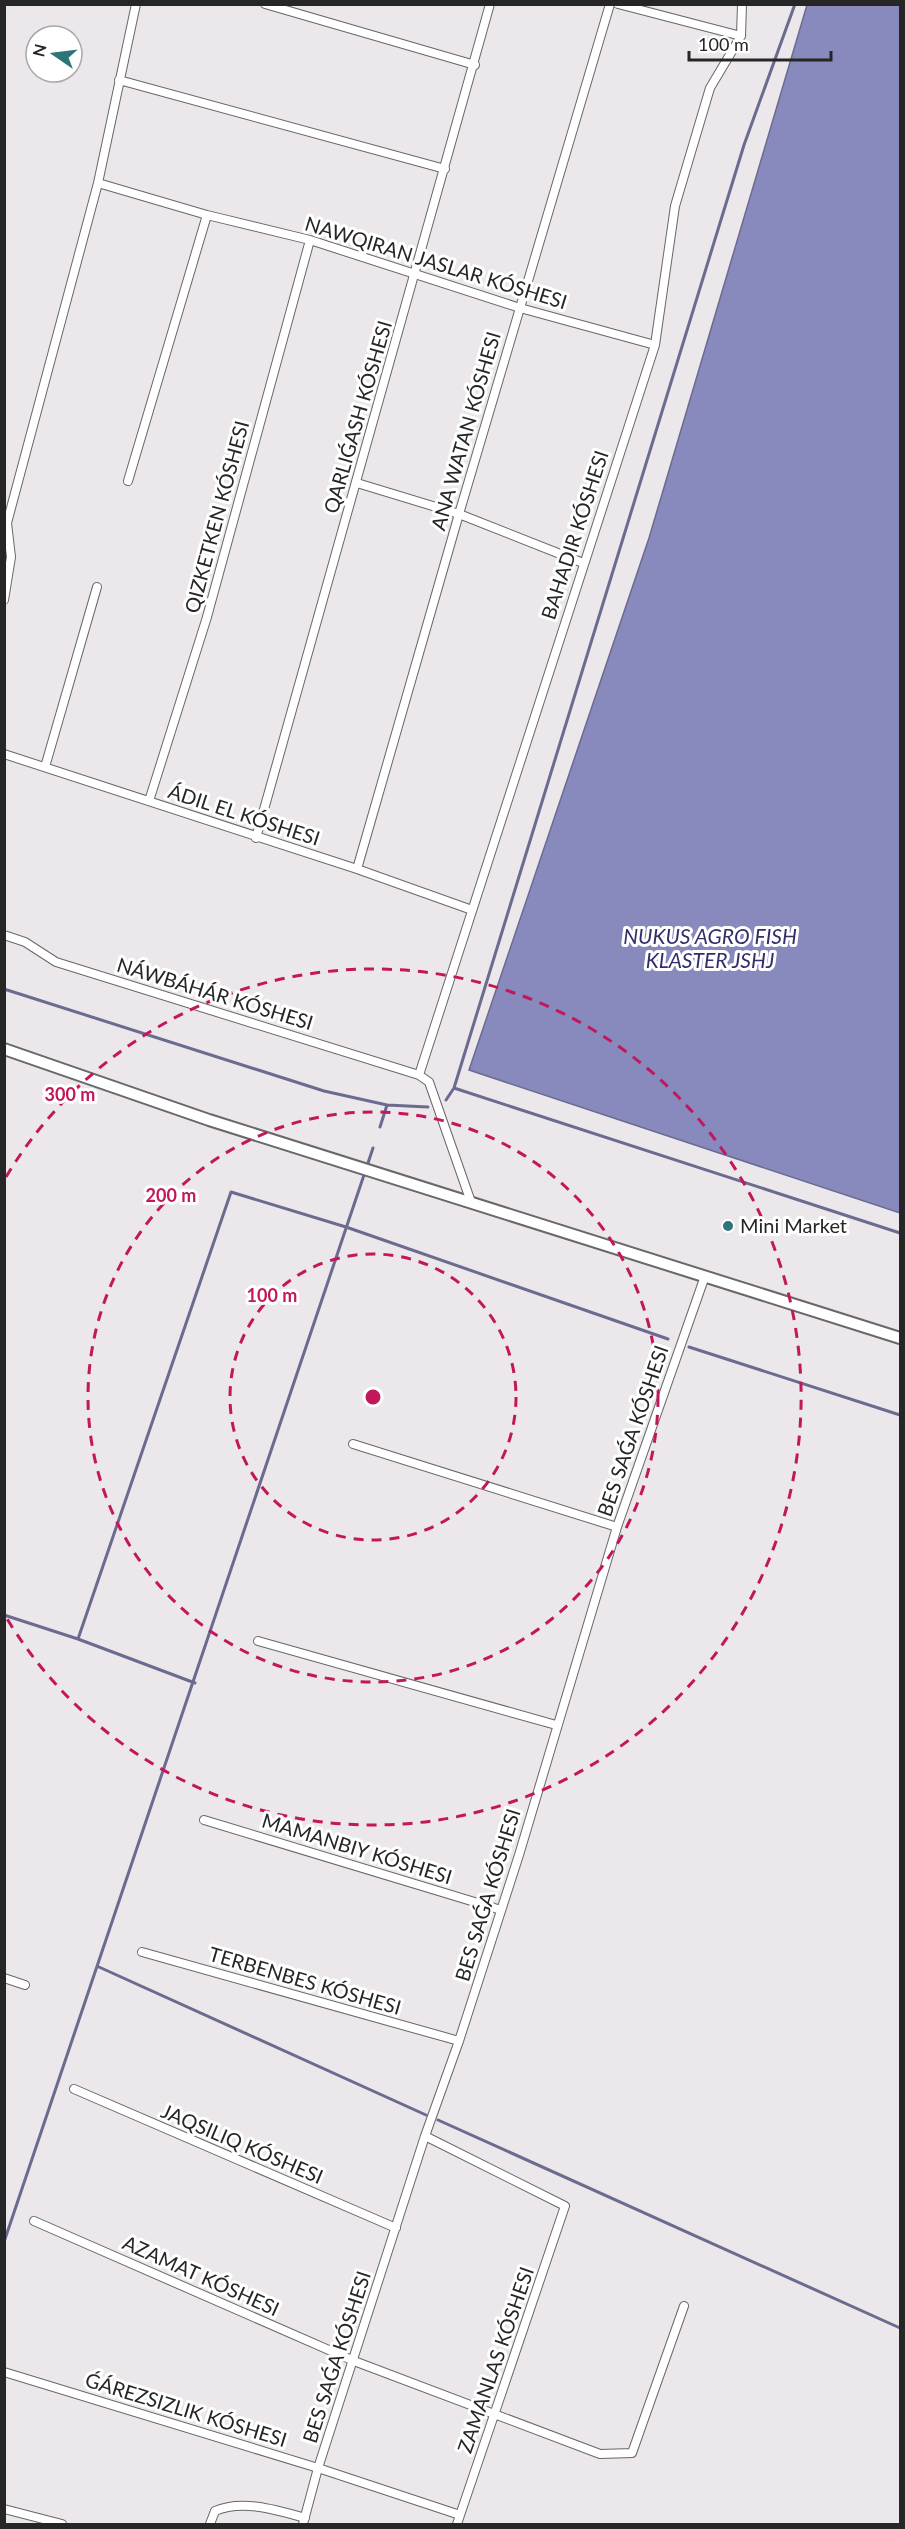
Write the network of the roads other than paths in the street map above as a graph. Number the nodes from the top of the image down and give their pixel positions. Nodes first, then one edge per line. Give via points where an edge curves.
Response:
1 (136, 4) edge
2 (265, 4) edge
3 (490, 4) edge
4 (610, 4) edge
5 (618, 4) edge
6 (742, 4) edge
7 (741, 36) junction
8 (474, 65) junction
9 (119, 81) junction
10 (446, 169) junction
11 (98, 183) junction
12 (207, 215) junction
13 (310, 240) junction
14 (416, 273) junction
15 (520, 308) junction
16 (655, 345) junction
17 (128, 481) dead end
18 (357, 483) junction
19 (459, 514) junction
20 (583, 563) junction
21 (97, 587) dead end
22 (4, 600) edge
23 (4, 754) edge
24 (45, 767) junction
25 (149, 801) junction
26 (256, 838) junction
27 (357, 869) junction
28 (472, 910) junction
29 (4, 934) edge
30 (4, 1049) edge
31 (419, 1075) junction
32 (471, 1202) junction
33 (705, 1276) junction
34 (900, 1338) edge
35 (353, 1444) dead end
36 (617, 1527) junction
37 (258, 1641) dead end
38 (556, 1725) junction
39 (204, 1820) dead end
40 (501, 1910) junction
41 (142, 1952) dead end
42 (4, 1978) edge
43 (25, 1985) dead end
44 (459, 2041) junction
45 (74, 2090) dead end
46 (425, 2136) junction
47 (34, 2221) dead end
48 (396, 2228) junction
49 (684, 2306) dead end
50 (354, 2361) junction
51 (4, 2372) edge
52 (496, 2414) junction
53 (318, 2468) junction
54 (4, 2509) edge
55 (459, 2515) junction
56 (304, 2521) edge
57 (62, 2524) edge
58 (210, 2524) edge
59 (457, 2524) edge

1 - 9 street
2 - 8 street
3 - 8 street
4 - 15 street, ANA WATAN KÓSHESI
5 - 7 street
6 - 7 street
7 - 16 street via 710,88 687,157 675,206
8 - 10 street
9 - 10 street
9 - 11 street
10 - 14 street
11 - 12 street
11 - 22 street via 7,523 11,558
12 - 13 street
12 - 17 street
13 - 14 street
13 - 25 street via 207,617
14 - 15 street
14 - 18 street
15 - 16 street
15 - 19 street, ANA WATAN KÓSHESI
16 - 20 street
18 - 19 street
18 - 26 street
19 - 20 street
19 - 27 street, ANA WATAN KÓSHESI
20 - 28 street
21 - 24 street
23 - 24 street, ÁDIL EL KÓSHESI
24 - 25 street, ÁDIL EL KÓSHESI
25 - 26 street, ÁDIL EL KÓSHESI
26 - 27 street, ÁDIL EL KÓSHESI
27 - 28 street, ÁDIL EL KÓSHESI
28 - 31 street
29 - 31 street, NÁWBÁHÁR KÓSHESI via 56,962
30 - 32 main road
31 - 32 street via 429,1082
32 - 33 main road
33 - 34 main road
33 - 36 street, BES SAǴA KÓSHESI
35 - 36 street
36 - 38 street, BES SAǴA KÓSHESI
37 - 38 street
38 - 40 street, BES SAǴA KÓSHESI
39 - 40 street, MAMANBIY KÓSHESI
40 - 44 street, BES SAǴA KÓSHESI
41 - 44 street, TERBENBES KÓSHESI
42 - 43 street
44 - 46 street, BES SAǴA KÓSHESI
45 - 48 street
46 - 48 street, BES SAǴA KÓSHESI
46 - 52 street, ZAMANLAS KÓSHESI via 565,2206
47 - 50 street, AZAMAT KÓSHESI
48 - 50 street, BES SAǴA KÓSHESI
49 - 52 street, AZAMAT KÓSHESI via 632,2453 600,2454
50 - 52 street, AZAMAT KÓSHESI
50 - 53 street, BES SAǴA KÓSHESI
51 - 53 street, ǴÁREZSIZLIK KÓSHESI
52 - 55 street, ZAMANLAS KÓSHESI
53 - 55 street, ǴÁREZSIZLIK KÓSHESI
53 - 56 street, BES SAǴA KÓSHESI
54 - 57 street
55 - 59 street, ZAMANLAS KÓSHESI
56 - 58 street via 278,2510 230,2504 215,2511

